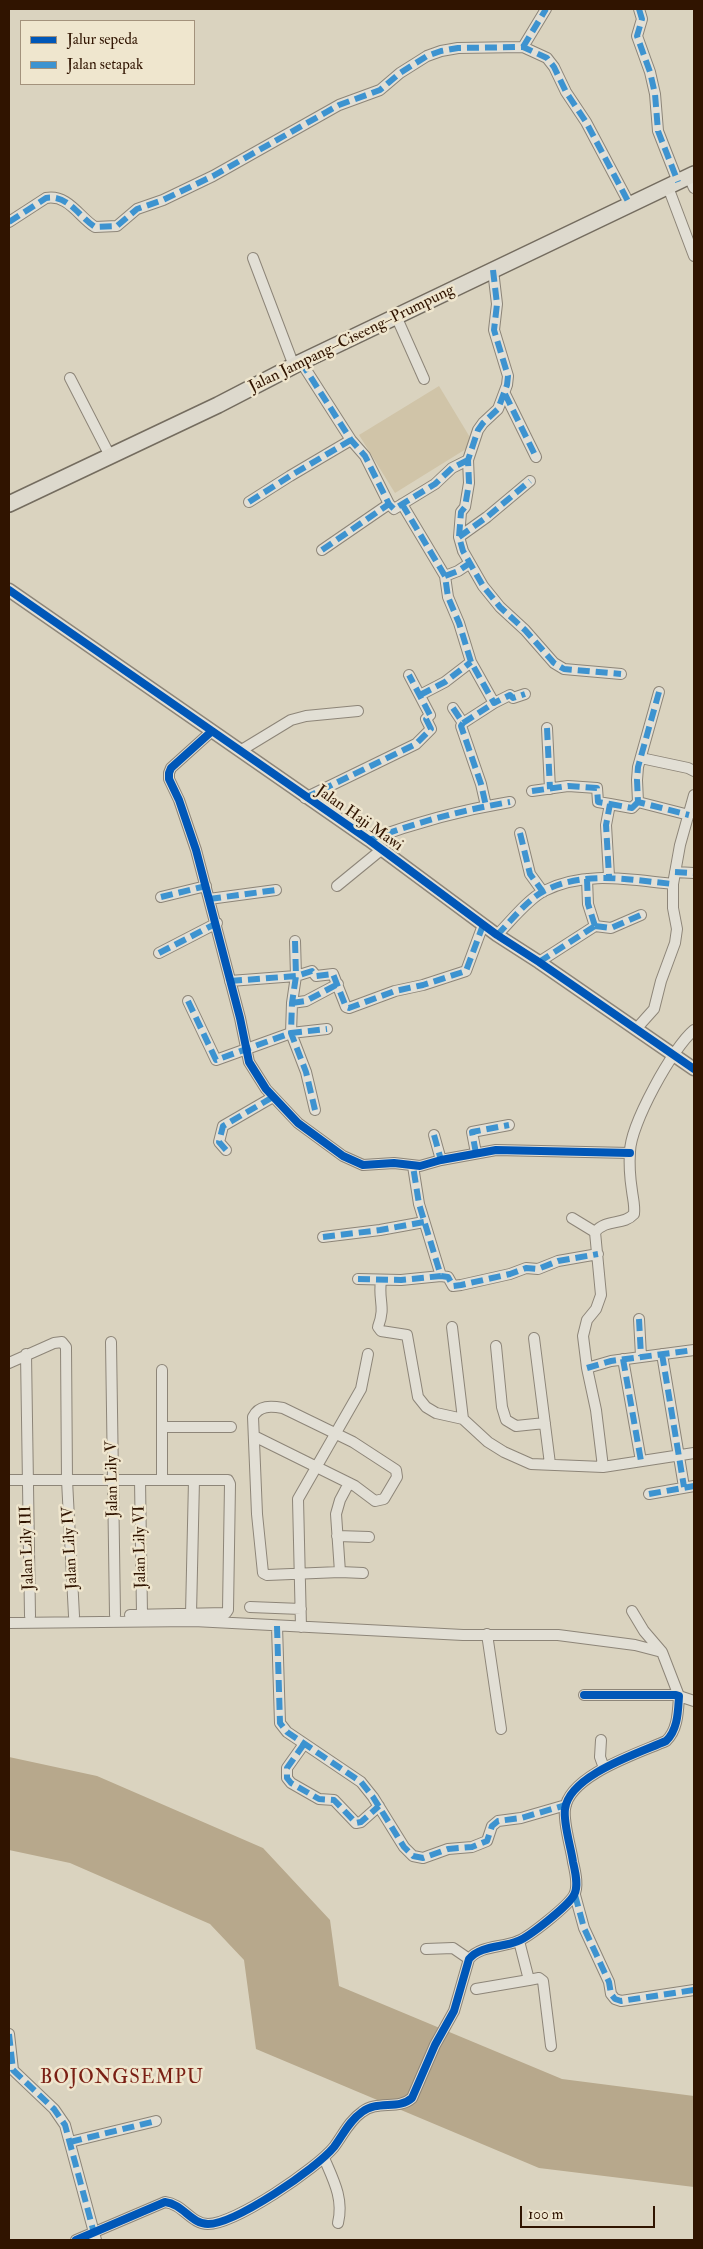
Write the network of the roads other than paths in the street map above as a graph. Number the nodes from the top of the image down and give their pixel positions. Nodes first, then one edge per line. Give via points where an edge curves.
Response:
1 (546, 9) edge
2 (639, 9) edge
3 (523, 47) junction
4 (684, 181) edge
5 (630, 206) junction
6 (9, 222) edge
7 (694, 256) edge
8 (253, 258) dead end
9 (493, 270) junction
10 (396, 316) junction
11 (298, 364) junction
12 (70, 378) dead end
13 (424, 379) dead end
14 (506, 394) junction
15 (351, 440) junction
16 (111, 455) junction
17 (536, 457) dead end
18 (468, 460) junction
19 (530, 481) dead end
20 (249, 502) dead end
21 (9, 504) edge
22 (388, 504) junction
23 (402, 504) junction
24 (459, 536) junction
25 (322, 550) dead end
26 (470, 563) junction
27 (445, 576) junction
28 (9, 590) edge
29 (472, 662) junction
30 (621, 674) dead end
31 (409, 675) dead end
32 (660, 692) dead end
33 (525, 694) dead end
34 (420, 695) junction
35 (494, 703) junction
36 (453, 708) dead end
37 (358, 711) dead end
38 (462, 723) junction
39 (547, 728) dead end
40 (212, 731) junction
41 (240, 751) junction
42 (641, 758) junction
43 (694, 769) edge
44 (550, 789) junction
45 (532, 791) dead end
46 (694, 795) edge
47 (305, 798) junction
48 (510, 802) dead end
49 (638, 802) junction
50 (610, 804) junction
51 (486, 806) junction
52 (690, 822) edge
53 (520, 833) dead end
54 (369, 840) junction
55 (381, 850) junction
56 (675, 872) junction
57 (694, 873) edge
58 (609, 876) junction
59 (587, 879) junction
60 (672, 884) junction
61 (206, 886) junction
62 (337, 886) dead end
63 (276, 890) dead end
64 (543, 892) junction
65 (161, 897) dead end
66 (209, 899) junction
67 (641, 916) dead end
68 (217, 923) junction
69 (482, 925) junction
70 (595, 926) junction
71 (497, 935) junction
72 (295, 941) dead end
73 (159, 953) dead end
74 (539, 962) junction
75 (296, 976) junction
76 (230, 982) junction
77 (338, 984) junction
78 (188, 1001) dead end
79 (292, 1003) junction
80 (637, 1028) junction
81 (327, 1029) dead end
82 (694, 1030) edge
83 (291, 1033) junction
84 (246, 1048) junction
85 (674, 1055) junction
86 (694, 1069) edge
87 (273, 1097) junction
88 (315, 1110) dead end
89 (509, 1124) dead end
90 (434, 1135) dead end
91 (226, 1150) dead end
92 (476, 1153) junction
93 (630, 1153) junction
94 (441, 1160) junction
95 (413, 1166) junction
96 (572, 1218) dead end
97 (424, 1222) junction
98 (595, 1232) junction
99 (323, 1237) dead end
100 (598, 1254) junction
101 (441, 1276) junction
102 (358, 1279) dead end
103 (381, 1281) junction
104 (639, 1319) dead end
105 (452, 1327) dead end
106 (534, 1338) dead end
107 (111, 1342) dead end
108 (496, 1346) dead end
109 (694, 1350) edge
110 (26, 1354) junction
111 (368, 1354) dead end
112 (662, 1354) junction
113 (641, 1356) junction
114 (623, 1359) junction
115 (9, 1362) edge
116 (587, 1368) junction
117 (162, 1370) dead end
118 (463, 1418) junction
119 (545, 1423) junction
120 (162, 1427) junction
121 (231, 1427) dead end
122 (334, 1434) junction
123 (254, 1436) junction
124 (694, 1453) edge
125 (679, 1456) junction
126 (641, 1461) junction
127 (550, 1464) junction
128 (316, 1466) junction
129 (603, 1467) junction
130 (9, 1480) edge
131 (26, 1480) junction
132 (67, 1480) junction
133 (114, 1480) junction
134 (140, 1480) junction
135 (162, 1480) junction
136 (194, 1480) junction
137 (348, 1483) junction
138 (689, 1486) edge
139 (648, 1494) dead end
140 (337, 1536) junction
141 (369, 1537) dead end
142 (340, 1572) junction
143 (301, 1573) junction
144 (363, 1573) dead end
145 (250, 1607) dead end
146 (301, 1609) junction
147 (632, 1610) dead end
148 (142, 1614) junction
149 (190, 1614) junction
150 (9, 1615) edge
151 (115, 1615) junction
152 (30, 1616) junction
153 (74, 1616) junction
154 (9, 1623) edge
155 (277, 1626) junction
156 (301, 1627) junction
157 (487, 1634) junction
158 (662, 1652) junction
159 (584, 1696) dead end
160 (679, 1696) junction
161 (694, 1701) edge
162 (501, 1729) dead end
163 (601, 1740) dead end
164 (304, 1744) junction
165 (604, 1768) junction
166 (566, 1805) junction
167 (379, 1806) junction
168 (575, 1894) junction
169 (519, 1941) junction
170 (426, 1949) dead end
171 (469, 1959) junction
172 (529, 1980) junction
173 (476, 1989) dead end
174 (694, 1990) edge
175 (9, 2034) edge
176 (551, 2046) dead end
177 (156, 2121) dead end
178 (70, 2142) junction
179 (324, 2158) junction
180 (338, 2223) dead end
181 (95, 2237) edge
182 (76, 2240) edge

1 - 3 street
2 - 4 street via 642,19 637,36 655,94 658,131
3 - 5 street via 547,58 554,68 598,142
3 - 6 street via 458,48 427,56 380,90 339,105 213,176 137,209 117,226 95,227 66,202 51,197
4 - 5 main road, Jalan Jampang–Ciseeng–Prumpung
4 - 7 street
5 - 9 main road, Jalan Jampang–Ciseeng–Prumpung
8 - 11 street
9 - 10 main road, Jalan Jampang–Ciseeng–Prumpung
9 - 14 street via 497,304 494,330 508,376
10 - 11 main road, Jalan Jampang–Ciseeng–Prumpung
10 - 13 street
11 - 15 street
11 - 16 main road, Jalan Jampang–Ciseeng–Prumpung
12 - 16 street
14 - 17 street
14 - 18 street via 498,409 478,430
15 - 20 street
15 - 22 street via 365,456
16 - 21 main road, Jalan Jampang–Ciseeng–Prumpung
18 - 23 street
18 - 24 street via 469,483
19 - 24 street
22 - 23 street via 394,509
22 - 25 street
23 - 27 street
24 - 26 street
26 - 27 street
26 - 30 street via 500,607 554,663 564,669
27 - 29 street via 448,598
28 - 40 street, Jalan Haji Mawi
29 - 34 street
29 - 35 street
31 - 34 street
32 - 42 street
33 - 35 street via 513,698 510,695
34 - 47 street via 430,715 426,719 431,729 416,744
35 - 38 street
36 - 38 street
37 - 41 street via 291,720
38 - 51 street
39 - 44 street
40 - 41 street, Jalan Haji Mawi
40 - 61 street via 169,773
41 - 47 street, Jalan Haji Mawi
42 - 43 street
42 - 49 street via 636,780
44 - 45 street
44 - 50 street via 568,786 597,788 598,802
46 - 52 street
47 - 54 street, Jalan Haji Mawi
48 - 51 street
49 - 50 street via 632,808
49 - 52 street
50 - 58 street via 606,825
51 - 54 street
52 - 56 street via 680,845
53 - 64 street via 530,874
54 - 55 street, Jalan Haji Mawi
55 - 62 street
55 - 69 street, Jalan Haji Mawi
56 - 57 street
56 - 60 street
58 - 59 street
58 - 60 street
59 - 64 street
59 - 70 street via 588,904
60 - 80 street via 676,943 654,1009
61 - 65 street
61 - 66 street
63 - 66 street
64 - 71 street
66 - 68 street
67 - 70 street via 611,928
68 - 73 street
68 - 76 street
69 - 71 street, Jalan Haji Mawi
69 - 77 street via 466,971 460,974 348,1008
70 - 74 street
71 - 74 street, Jalan Haji Mawi
72 - 75 street
74 - 80 street, Jalan Haji Mawi
75 - 76 street
75 - 77 street via 312,970 316,976 333,974
75 - 79 street
76 - 84 street
77 - 79 street via 306,1001
78 - 84 street via 215,1060
79 - 83 street
80 - 85 street, Jalan Haji Mawi
81 - 83 street
82 - 85 street
83 - 84 street
83 - 88 street via 306,1072
84 - 87 street via 253,1070
85 - 86 street, Jalan Haji Mawi
85 - 93 street via 642,1112 632,1136
87 - 91 street via 223,1126 219,1142
87 - 95 street via 298,1123 351,1161 363,1165 394,1163
89 - 92 street via 472,1132
90 - 94 street
92 - 93 street via 515,1150
92 - 94 street
93 - 98 street via 634,1214 625,1220 604,1224
94 - 95 street
95 - 97 street
96 - 98 street
97 - 99 street
97 - 101 street
98 - 100 street
100 - 101 street via 455,1286 446,1276
100 - 116 street via 601,1294 596,1309 587,1320 583,1336
101 - 103 street
102 - 103 street
103 - 118 street via 384,1313 378,1327 381,1332 407,1335 418,1397 436,1413
104 - 113 street
105 - 118 street
106 - 119 street
107 - 133 street, Jalan Lily V
108 - 119 street via 506,1420 516,1426
109 - 112 street
110 - 115 street
110 - 131 street, Jalan Lily III
110 - 132 street, Jalan Lily IV via 59,1342 66,1347
111 - 122 street via 360,1389
112 - 113 street
112 - 125 street
113 - 114 street
114 - 116 street
114 - 126 street
116 - 129 street
117 - 120 street
118 - 127 street via 488,1442 504,1452 531,1464
119 - 127 street
120 - 121 street
120 - 135 street
122 - 123 street via 274,1406 256,1412 253,1417
122 - 128 street
122 - 137 street via 384,1462 397,1473 384,1498 378,1501
123 - 128 street
123 - 143 street via 262,1569 267,1575
124 - 125 street
125 - 126 street
125 - 138 street
126 - 129 street
127 - 129 street
128 - 137 street
128 - 143 street via 298,1499
130 - 131 street
131 - 132 street
131 - 152 street, Jalan Lily III
132 - 133 street
132 - 153 street, Jalan Lily IV
133 - 134 street
133 - 151 street, Jalan Lily V
134 - 135 street
134 - 148 street, Jalan Lily VI
135 - 136 street
136 - 149 street
136 - 149 street via 226,1479 230,1484 228,1610 226,1613
137 - 140 street via 337,1509
138 - 139 street
140 - 141 street
140 - 142 street
142 - 143 street
142 - 144 street
143 - 146 street
145 - 146 street
146 - 156 street
147 - 158 street
148 - 149 street
148 - 151 street
150 - 152 street
151 - 153 street
152 - 153 street
154 - 155 street via 194,1621
155 - 156 street
155 - 164 street via 280,1723
156 - 157 street
157 - 158 street via 558,1635 635,1645
157 - 162 street
158 - 160 street
159 - 160 street
160 - 161 street
160 - 165 street via 675,1725 666,1741
163 - 165 street via 600,1757
164 - 167 street via 349,1772
164 - 167 street via 287,1768 287,1778 291,1783 323,1801 334,1800 356,1823
165 - 166 street via 577,1788
166 - 167 street via 521,1818 502,1819 495,1823 489,1838 483,1843 423,1858 408,1853
166 - 168 street
168 - 169 street via 561,1910
168 - 174 street via 584,1928 615,1999 620,2001
169 - 171 street via 483,1949
169 - 172 street
170 - 171 street via 453,1948
171 - 179 street via 454,2011 412,2098 404,2103 364,2110
172 - 173 street
172 - 176 street via 539,1978 543,1981
175 - 178 street via 13,2070 61,2117
177 - 178 street
178 - 181 street
179 - 180 street via 340,2200
179 - 181 street via 252,2207 225,2220 209,2224 199,2222 177,2205 166,2202
181 - 182 street

